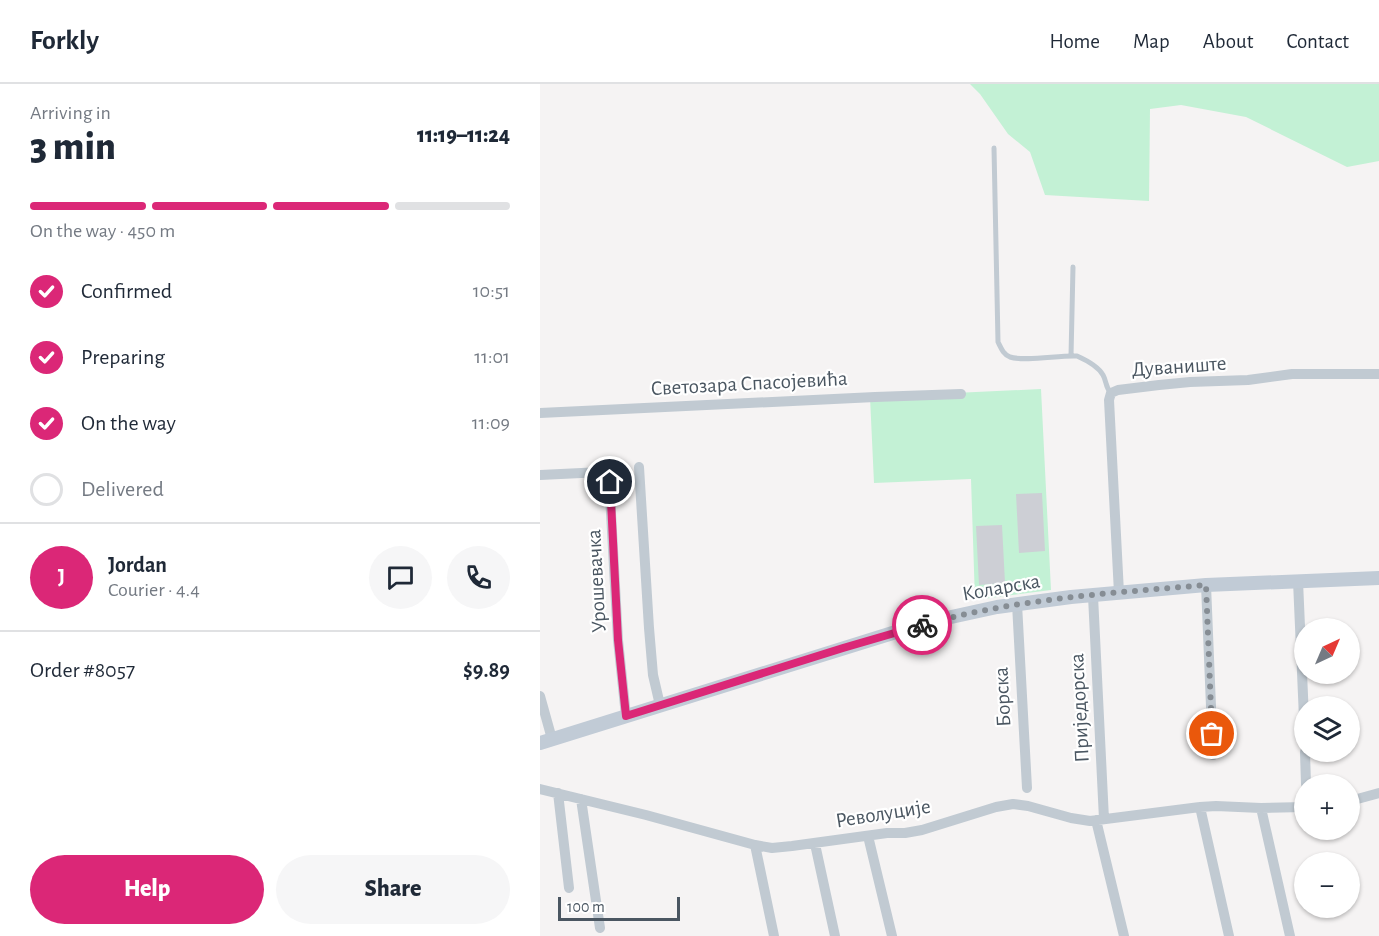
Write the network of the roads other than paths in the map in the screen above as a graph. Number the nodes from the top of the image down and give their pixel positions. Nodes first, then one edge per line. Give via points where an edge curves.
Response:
1 (994, 148) dead end
2 (1073, 267) dead end
3 (1071, 356) junction
4 (1379, 374) edge
5 (1111, 393) junction
6 (961, 394) dead end
7 (540, 413) edge
8 (639, 467) dead end
9 (540, 475) edge
10 (1379, 578) edge
11 (1298, 581) junction
12 (1206, 585) junction
13 (1119, 593) junction
14 (1093, 596) junction
15 (1017, 604) junction
16 (540, 696) edge
17 (1303, 696) edge
18 (660, 705) junction
19 (626, 716) junction
20 (546, 741) edge
21 (1213, 755) dead end
22 (1027, 788) dead end
23 (540, 789) edge
24 (1379, 793) edge
25 (558, 794) junction
26 (1360, 798) edge
27 (581, 799) junction
28 (1200, 807) junction
29 (1294, 807) edge
30 (1261, 808) junction
31 (1100, 820) junction
32 (868, 836) junction
33 (815, 844) junction
34 (755, 845) junction
35 (569, 888) dead end
36 (600, 928) dead end
37 (774, 936) edge
38 (835, 936) edge
39 (892, 936) edge
40 (1124, 936) edge
41 (1229, 936) edge
42 (1290, 936) edge

1 - 3 lane via 998,342 1010,357
2 - 3 lane
3 - 5 lane via 1084,359 1099,371
4 - 5 street, Дуваниште via 1292,374
5 - 13 street, Дуваниште
6 - 7 street, Светозара Спасојевића
8 - 18 street via 653,675
9 - 19 street, Урошевачка via 602,472 609,477
10 - 11 main road, Коларска
11 - 12 main road, Коларска
11 - 17 street
12 - 13 main road, Коларска
12 - 21 street
13 - 14 main road, Коларска
14 - 15 main road, Коларска
14 - 31 street, Приједорска
15 - 18 main road, Коларска via 916,626
15 - 22 street, Борска
16 - 20 street
18 - 19 main road, Коларска
19 - 20 main road, Коларска
23 - 25 street, Револуције
24 - 26 street
25 - 27 street, Револуције
25 - 35 street
27 - 34 street, Револуције
27 - 36 street
28 - 30 street, Револуције
28 - 31 street, Револуције
28 - 41 street
29 - 30 street, Револуције
30 - 42 street
31 - 32 street, Револуције via 1071,818 1013,804 905,834
31 - 40 street, Приједорска
32 - 33 street, Револуције
32 - 39 street
33 - 34 street, Револуције via 771,848
33 - 38 street
34 - 37 street

